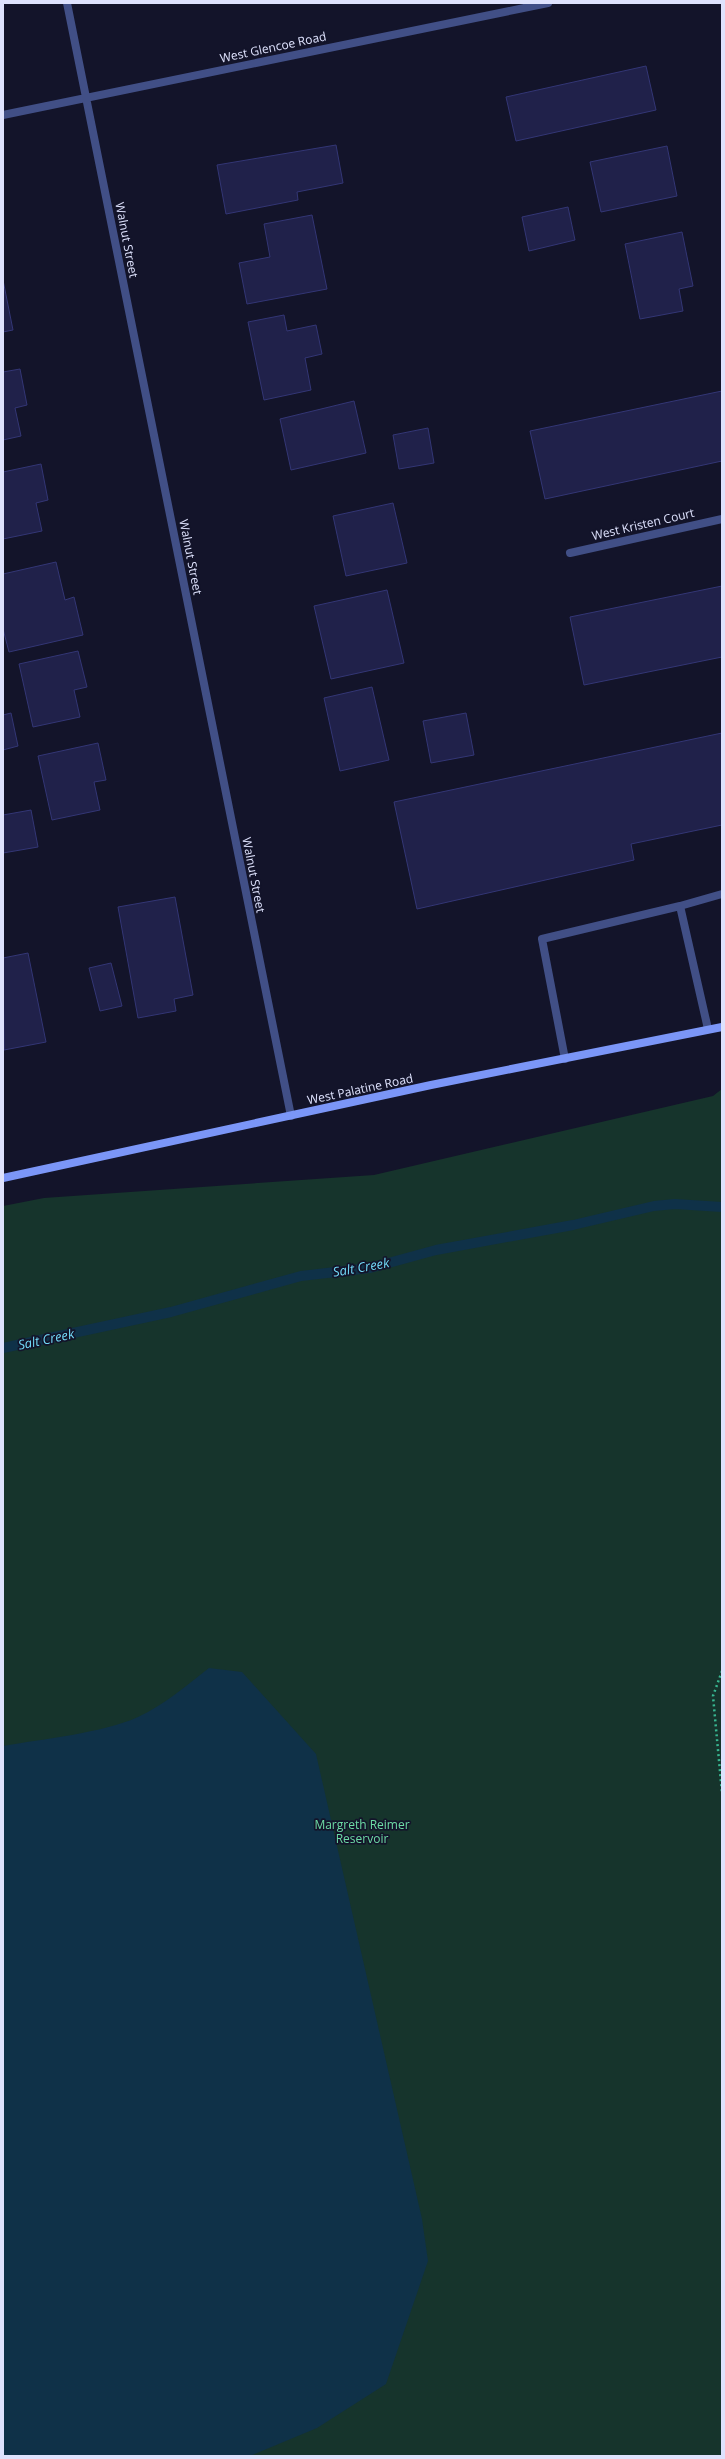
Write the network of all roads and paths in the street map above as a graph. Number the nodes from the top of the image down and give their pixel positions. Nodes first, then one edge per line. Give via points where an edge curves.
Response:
1 (67, 3) edge
2 (548, 3) edge
3 (86, 97) junction
4 (3, 115) edge
5 (722, 519) edge
6 (570, 553) dead end
7 (722, 894) edge
8 (680, 906) junction
9 (722, 1027) edge
10 (708, 1029) junction
11 (565, 1059) junction
12 (291, 1116) junction
13 (3, 1178) edge
14 (722, 1671) edge
15 (722, 1793) edge

1 - 3 street, Walnut Street
2 - 3 street, West Glencoe Road
3 - 4 street, West Glencoe Road
3 - 12 street, Walnut Street
5 - 6 street, West Kristen Court
7 - 8 street
8 - 10 street
8 - 11 street via 542,939
9 - 10 main road, West Palatine Road
10 - 11 main road, West Palatine Road
11 - 12 main road, West Palatine Road
12 - 13 main road, West Palatine Road
14 - 15 path via 713,1696

